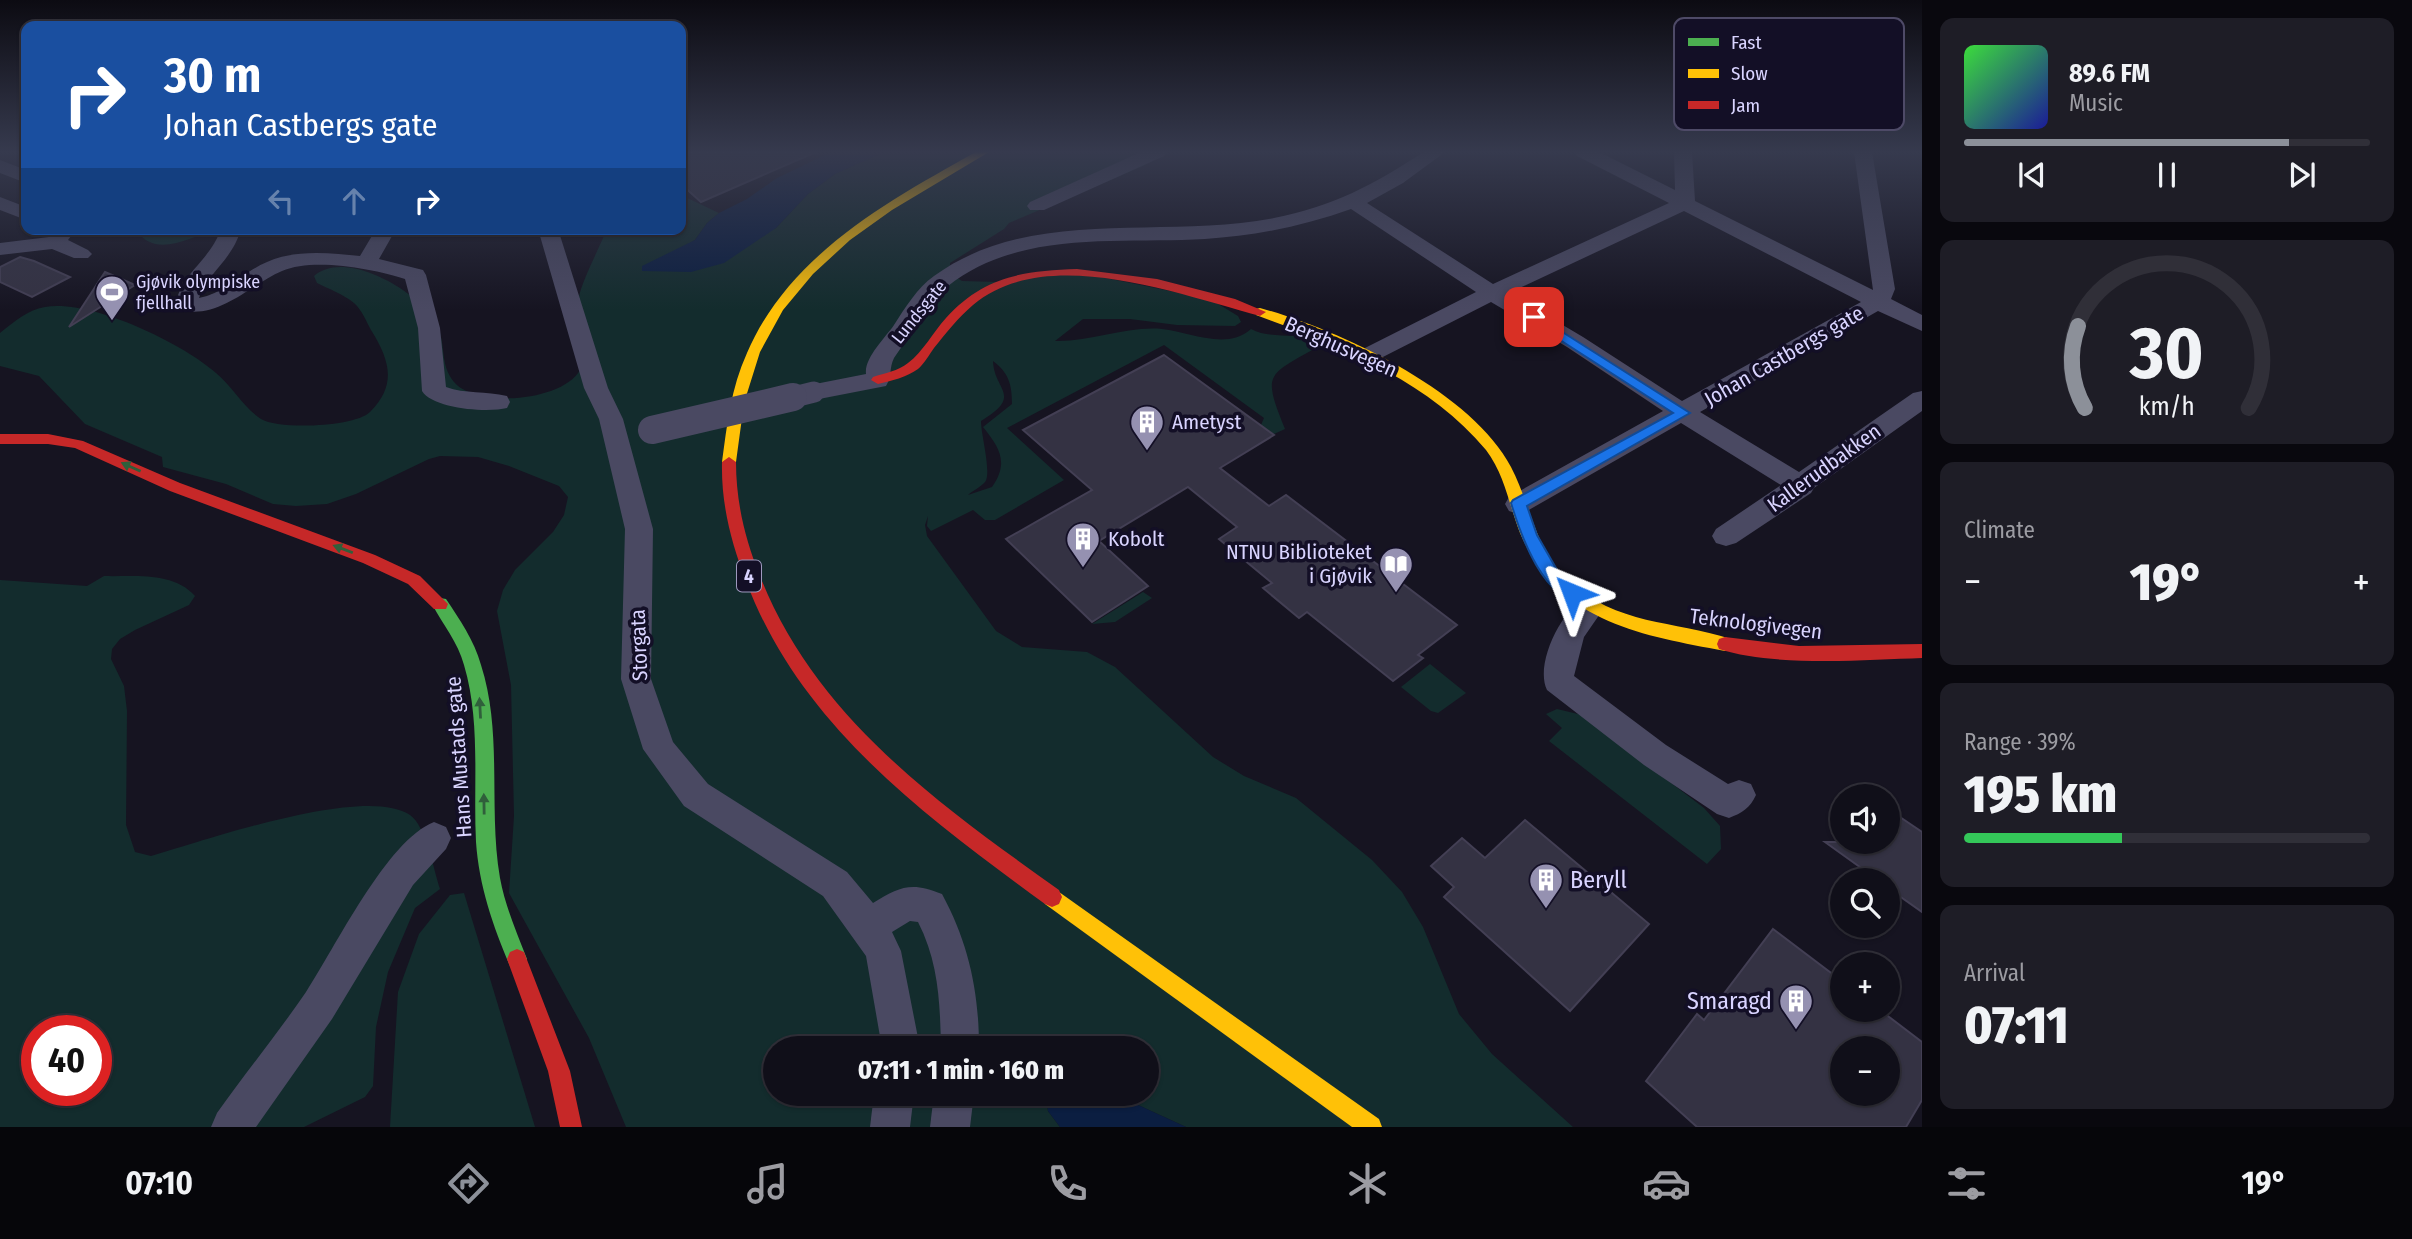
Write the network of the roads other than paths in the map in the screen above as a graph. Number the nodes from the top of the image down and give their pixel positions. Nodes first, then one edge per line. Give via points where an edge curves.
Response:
1 (891, 205) edge
2 (1040, 205) edge
3 (1345, 205) edge
4 (1357, 205) edge
5 (1682, 205) edge
6 (1688, 205) edge
7 (1871, 205) edge
8 (1037, 206) dead end
9 (55, 235) edge
10 (229, 235) edge
11 (383, 235) edge
12 (550, 235) edge
13 (0, 249) edge
14 (81, 254) dead end
15 (366, 262) junction
16 (1492, 293) junction
17 (1879, 301) junction
18 (1922, 324) edge
19 (1369, 355) junction
20 (878, 380) junction
21 (1922, 399) edge
22 (498, 402) dead end
23 (1683, 413) junction
24 (615, 435) junction
25 (0, 439) edge
26 (1802, 486) junction
27 (1518, 503) junction
28 (1726, 536) dead end
29 (1590, 608) junction
30 (1922, 651) edge
31 (1739, 795) dead end
32 (434, 838) dead end
33 (868, 926) junction
34 (899, 1036) edge
35 (960, 1036) edge
36 (893, 1106) edge
37 (953, 1106) edge
38 (231, 1127) edge
39 (571, 1127) edge
40 (890, 1127) edge
41 (950, 1127) edge
42 (1371, 1127) edge

1 - 42 main road, 4 via 833,247 788,293 750,353 737,390 728,449 731,506 750,577 772,625 805,679 850,732 903,783 965,834
2 - 8 street
3 - 20 street, Lundsgate via 1246,229 1055,238 1002,247 940,282 883,357
4 - 16 street
5 - 16 street
6 - 17 street
7 - 17 street, Johan Castbergs gate via 1884,289
9 - 13 street
9 - 14 street
10 - 15 street via 223,250 193,284 187,305 211,303 281,264
11 - 15 street
12 - 24 street, Storgata
15 - 22 street via 415,275 429,328 433,391 454,399
16 - 19 street
16 - 23 street
17 - 18 street
17 - 23 street, Johan Castbergs gate
19 - 20 main road, Berghusvegen via 1233,302 1106,273 1047,272 982,292 957,311 913,366
19 - 27 main road, Berghusvegen via 1460,416 1508,472
20 - 24 street, bridge
21 - 26 street, Kallerudbakken
23 - 26 street
23 - 27 street, Johan Castbergs gate
24 - 33 street, Storgata via 639,529 636,679 659,749 696,795 835,884
39 -> 25 main road, Hans Mustads gate via 559,1071 490,879 481,708 467,645 455,622 428,590 369,559 175,487 78,444
26 - 28 street, Kallerudbakken
27 - 29 main road, Berghusvegen via 1529,536 1554,579
29 - 30 main road, Teknologivegen via 1649,630 1763,651 1811,655
29 - 31 street via 1576,621 1563,648 1558,681 1655,755 1730,803
32 - 38 street via 401,873 319,1006
33 - 34 street, Storgata via 883,951
33 - 35 street via 906,903 929,906 948,942 956,972
36 - 40 street
37 - 41 street

